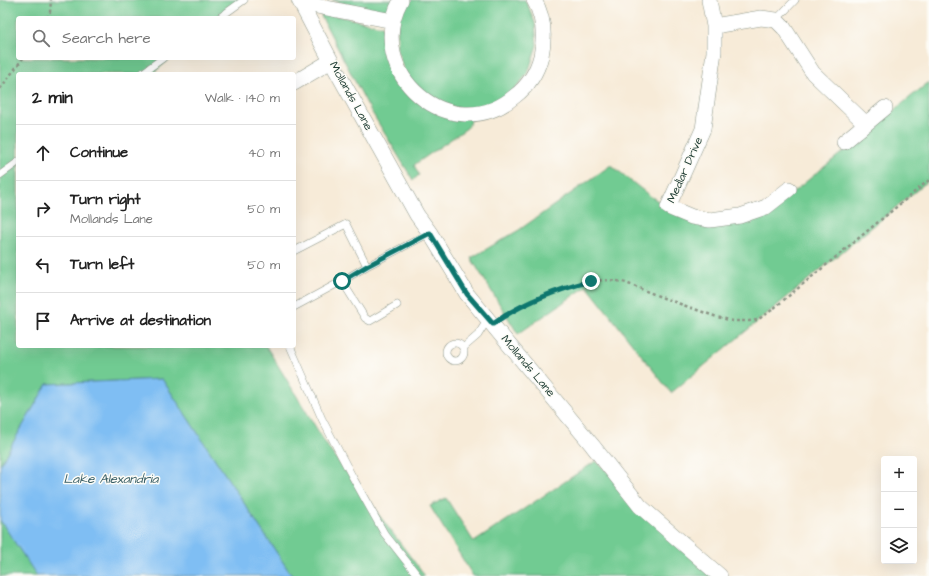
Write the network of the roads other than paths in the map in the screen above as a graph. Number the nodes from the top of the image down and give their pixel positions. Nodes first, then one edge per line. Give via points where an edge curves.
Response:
1 (244, 0) edge
2 (401, 0) edge
3 (534, 0) edge
4 (709, 0) edge
5 (795, 0) edge
6 (300, 1) edge
7 (222, 16) edge
8 (776, 20) junction
9 (393, 21) junction
10 (714, 26) junction
11 (160, 60) edge
12 (331, 61) junction
13 (144, 72) edge
14 (296, 82) edge
15 (885, 108) dead end
16 (866, 123) junction
17 (844, 142) dead end
18 (16, 163) edge
19 (0, 175) edge
20 (789, 189) dead end
21 (430, 233) junction
22 (296, 250) edge
23 (367, 266) junction
24 (342, 281) junction
25 (398, 305) dead end
26 (296, 306) edge
27 (490, 322) junction
28 (291, 348) edge
29 (463, 348) dead end
30 (418, 576) edge
31 (720, 576) edge

1 - 7 lane
2 - 9 street
3 - 9 street via 543,30 543,46 540,62 533,77 510,101 480,113 463,114 447,111 418,95 398,69 391,37
4 - 10 street, Medlar Drive
5 - 8 lane
6 - 9 street, Mollands Lane
6 - 12 street, Mollands Lane
8 - 10 street via 761,18
8 - 16 street via 813,73
10 - 20 street, Medlar Drive via 714,52 703,129 668,207 692,217 710,220 740,216 766,207
11 - 13 lane
12 - 14 street
12 - 21 street, Mollands Lane
15 - 16 street
16 - 17 street
18 - 19 lane
21 - 23 lane
21 - 27 street, Mollands Lane via 467,294
22 - 23 lane via 346,224
23 - 24 lane
24 - 25 lane via 365,318 370,321
24 - 26 lane
27 - 29 lane
27 - 31 street, Mollands Lane via 640,506
28 - 30 lane via 322,419 352,476 384,533

